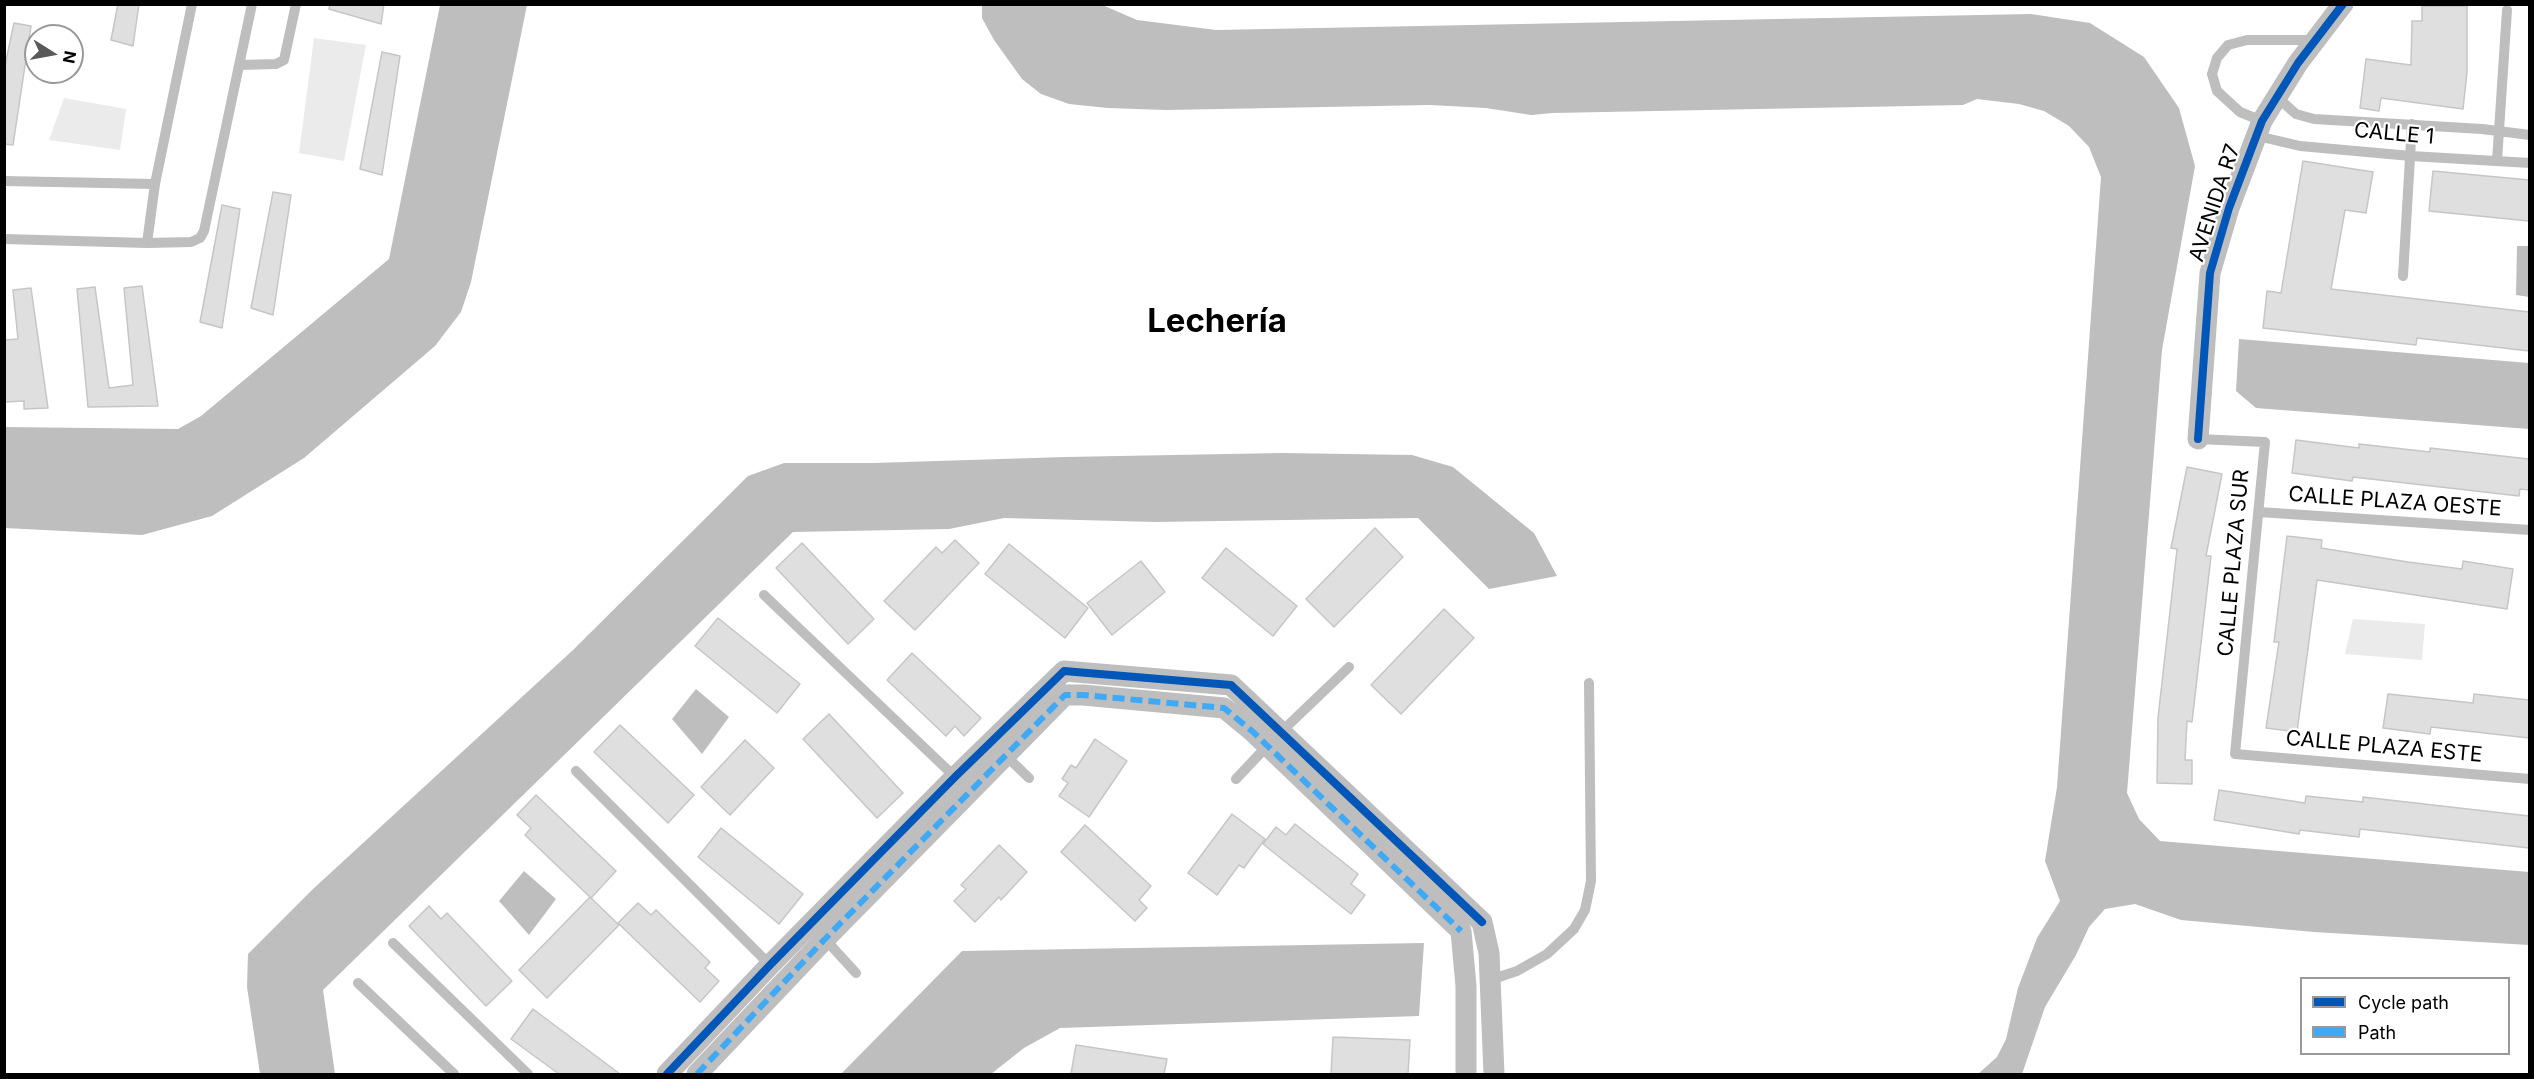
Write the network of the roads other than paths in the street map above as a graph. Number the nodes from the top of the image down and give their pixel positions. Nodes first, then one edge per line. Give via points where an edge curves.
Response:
1 (192, 4) edge
2 (252, 4) edge
3 (296, 4) edge
4 (2343, 4) edge
5 (2507, 10) dead end
6 (2315, 40) junction
7 (240, 65) junction
8 (2277, 97) junction
9 (2412, 124) junction
10 (2259, 127) junction
11 (2499, 132) junction
12 (2529, 135) edge
13 (2411, 156) junction
14 (2497, 161) junction
15 (2529, 163) edge
16 (4, 181) edge
17 (156, 184) junction
18 (4, 239) edge
19 (147, 243) junction
20 (2403, 276) dead end
21 (2198, 439) joint
22 (2259, 512) junction
23 (2529, 530) edge
24 (764, 595) dead end
25 (1349, 667) dead end
26 (1589, 683) dead end
27 (1275, 738) junction
28 (991, 741) junction
29 (2235, 754) joint
30 (1006, 756) junction
31 (576, 771) dead end
32 (954, 777) junction
33 (1029, 778) dead end
34 (2529, 778) edge
35 (1236, 779) dead end
36 (870, 877) junction
37 (1482, 922) junction
38 (818, 931) junction
39 (1461, 931) junction
40 (393, 943) dead end
41 (770, 965) junction
42 (856, 973) dead end
43 (1490, 980) junction
44 (358, 983) dead end
45 (674, 1067) edge
46 (454, 1074) edge
47 (528, 1074) edge
48 (697, 1074) edge
49 (1466, 1074) edge
50 (1494, 1074) edge

1 - 17 lane
2 - 7 lane
3 - 7 lane via 284,60 276,64
4 - 6 street, AVENIDA R7
5 - 11 lane
6 - 8 street, AVENIDA R7
6 - 10 lane, CALLE 1 via 2247,40 2228,45 2217,58 2212,74 2217,91
7 - 19 lane via 204,231 191,242
8 - 9 lane via 2296,114 2314,119
8 - 10 street, AVENIDA R7
9 - 11 lane
9 - 13 lane
10 - 13 lane, CALLE 1 via 2266,138 2300,146
10 - 21 street, AVENIDA R7 via 2210,273
11 - 12 lane
11 - 14 lane
13 - 14 lane, CALLE 1
13 - 20 lane
14 - 15 lane, CALLE 1
16 - 17 lane
17 - 19 lane
18 - 19 lane
21 - 22 lane, CALLE PLAZA SUR via 2265,442
22 - 23 lane, CALLE PLAZA OESTE
22 - 29 lane, CALLE PLAZA SUR
24 - 32 lane
25 - 27 lane
26 - 43 lane via 1591,881 1585,910 1574,929 1547,954 1509,975
27 - 28 street via 1231,685 1064,671
27 - 30 street via 1224,708 1065,695
27 - 35 lane
27 - 37 street
27 - 39 street
28 - 30 lane
28 - 32 street
29 - 34 lane, CALLE PLAZA ESTE
30 - 33 lane
30 - 36 street
31 - 41 lane
32 - 36 street
36 - 38 street
37 - 39 street
37 - 43 street
38 - 41 street
38 - 42 lane
38 - 48 street
39 - 49 street via 1466,986
40 - 47 lane
41 - 45 street
43 - 50 street
44 - 46 lane
45 - 48 lane

